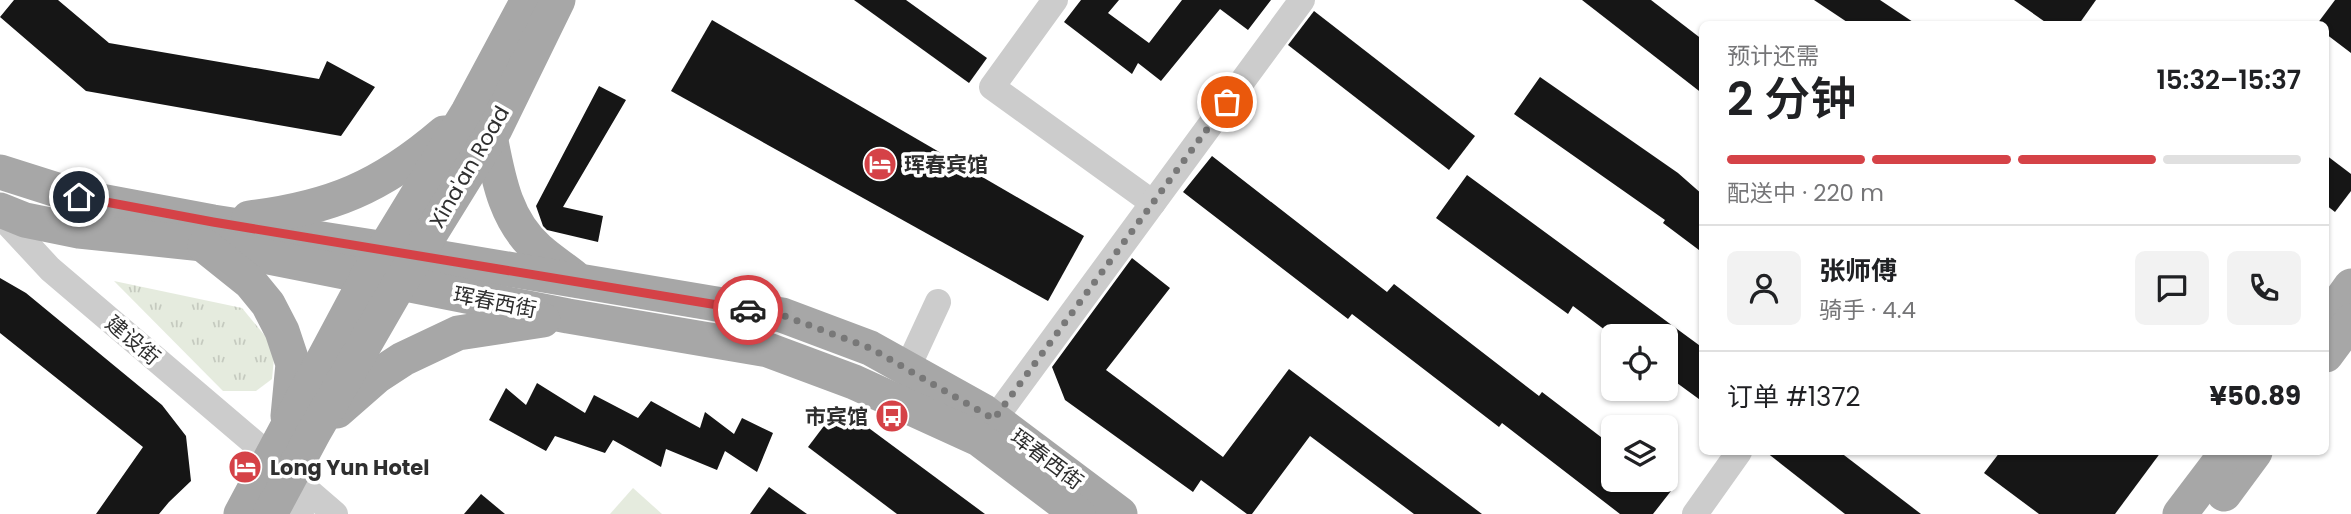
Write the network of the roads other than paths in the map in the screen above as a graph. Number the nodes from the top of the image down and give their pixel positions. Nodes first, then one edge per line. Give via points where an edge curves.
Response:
1 (528, 0) edge
2 (558, 0) edge
3 (1055, 0) edge
4 (1302, 0) edge
5 (479, 124) junction
6 (0, 172) edge
7 (1153, 203) junction
8 (0, 212) edge
9 (208, 233) junction
10 (393, 265) junction
11 (580, 281) junction
12 (2351, 286) edge
13 (938, 302) dead end
14 (568, 316) junction
15 (2335, 340) edge
16 (907, 369) junction
17 (986, 429) junction
18 (291, 449) junction
19 (1737, 455) edge
20 (2225, 455) edge
21 (2253, 455) edge
22 (242, 514) edge
23 (270, 514) edge
24 (301, 514) edge
25 (335, 514) edge
26 (1078, 514) edge
27 (1120, 514) edge
28 (1695, 514) edge
29 (2180, 514) edge
30 (2209, 514) edge

1 - 5 main road, Xina'an Road
2 - 5 main road, Xina'an Road
3 - 7 street via 992,88
4 - 7 street
5 - 9 main road via 334,201
5 - 10 main road, Xina'an Road
5 - 11 main road via 509,212 537,248
6 - 9 main road, 珲春西街
7 - 17 street
8 - 9 main road, 珲春西街 via 79,231
8 - 18 street, 建设街 via 50,269
9 - 10 main road, 珲春西街
9 - 18 main road via 268,304 282,331 293,364
10 - 11 main road, 珲春西街
10 - 14 main road, 珲春西街
10 - 18 main road, Xina'an Road
11 - 16 main road, 珲春西街 via 782,315 870,348
12 - 15 main road
13 - 16 street
14 - 17 main road, 珲春西街 via 768,350
14 - 18 main road via 458,333 403,359
16 - 17 main road, 珲春西街
17 - 26 main road, 珲春西街
17 - 27 main road, 珲春西街
18 - 22 main road, Xina'an Road
18 - 23 main road, Xina'an Road
18 - 24 street
18 - 25 street, 建设街
19 - 28 street
20 - 29 main road
21 - 30 main road

